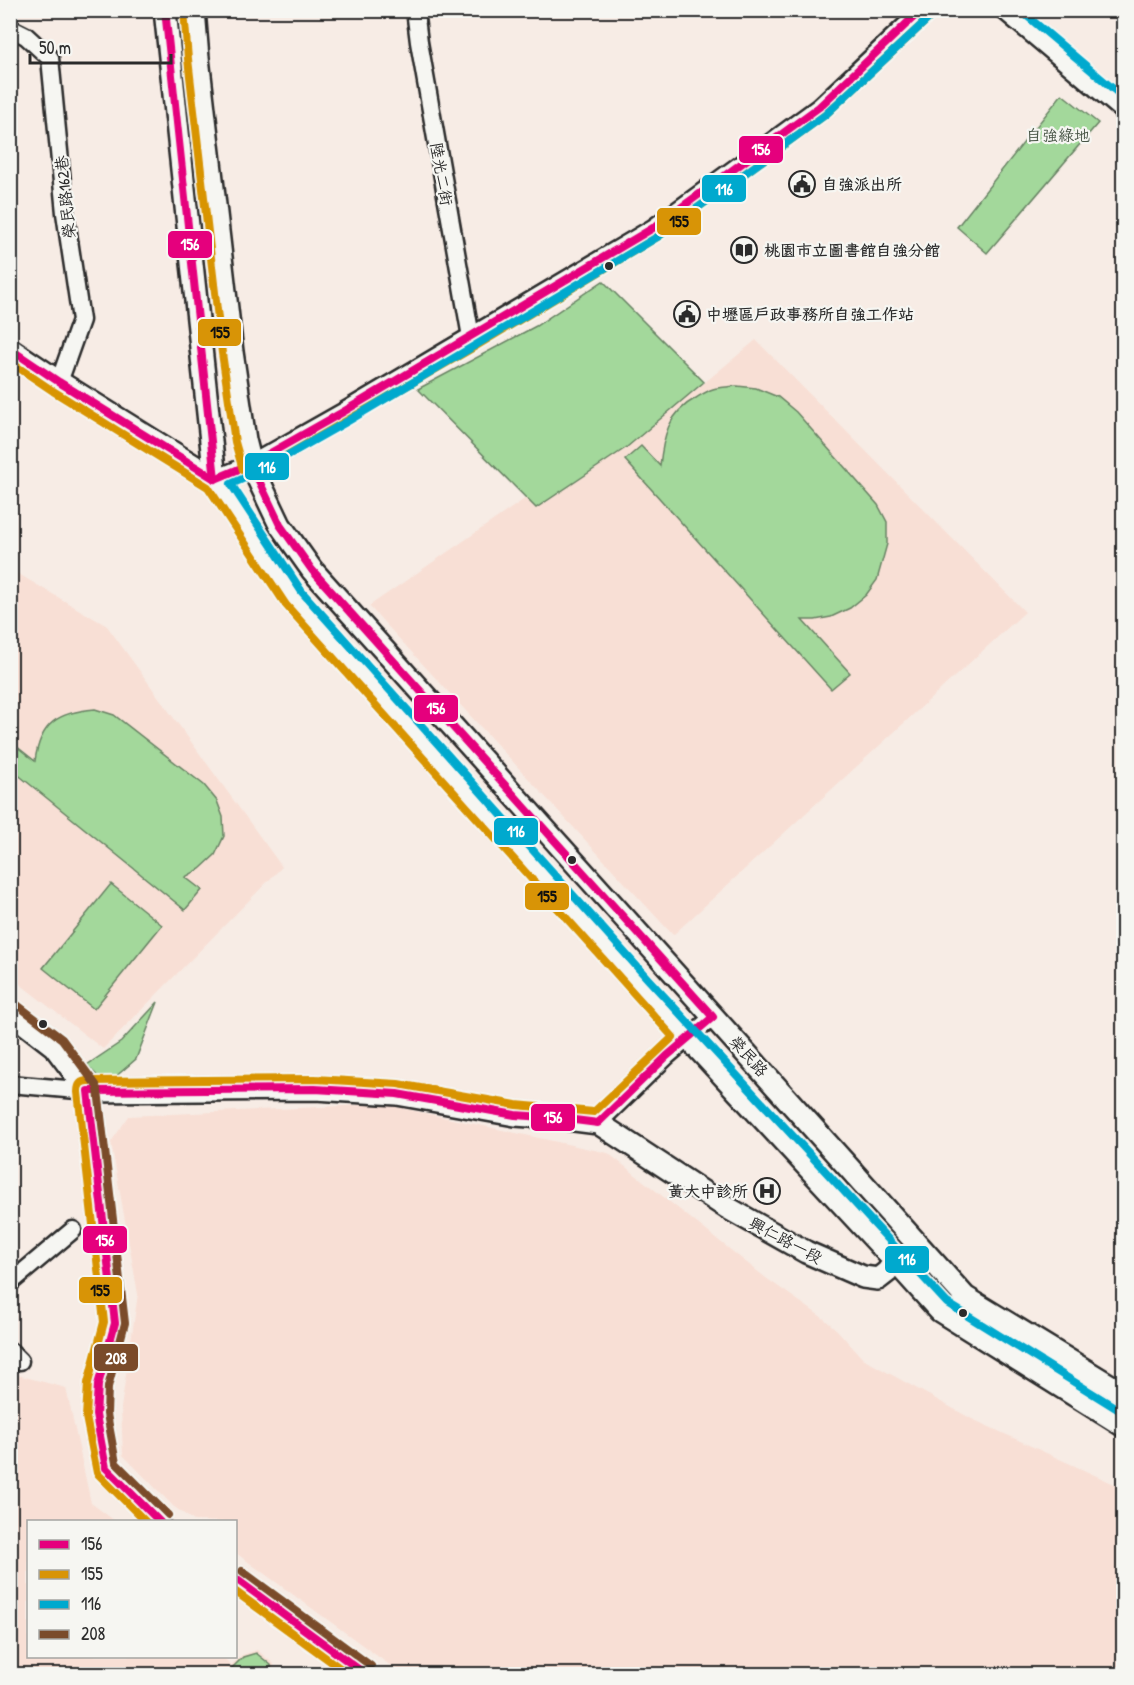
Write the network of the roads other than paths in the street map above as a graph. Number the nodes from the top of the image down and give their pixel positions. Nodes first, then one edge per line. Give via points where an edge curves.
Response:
1 (165, 10) edge
2 (194, 10) edge
3 (415, 10) edge
4 (922, 10) edge
5 (1003, 10) edge
6 (10, 28) edge
7 (1124, 112) edge
8 (471, 337) junction
9 (10, 350) edge
10 (59, 382) junction
11 (251, 464) junction
12 (215, 479) junction
13 (10, 1012) edge
14 (713, 1017) junction
15 (688, 1038) junction
16 (10, 1084) edge
17 (88, 1090) junction
18 (598, 1123) junction
19 (73, 1230) dead end
20 (895, 1261) junction
21 (10, 1283) edge
22 (1124, 1394) edge
23 (1124, 1426) edge
24 (160, 1520) edge
25 (237, 1580) edge
26 (365, 1674) edge

1 - 12 street
2 - 11 street, 榮民路 via 232,352
3 - 8 street, 陸光二街
4 - 8 street via 819,107 653,228
5 - 7 street
6 - 10 street, 榮民路162巷 via 27,36 50,57 65,213 81,320
8 - 11 street
9 - 10 street, 榮民路
10 - 12 street, 榮民路
11 - 12 street
11 - 14 street, 榮民路 via 280,525 312,570
12 - 15 street, 榮民路 via 294,598
13 - 17 street via 54,1046
14 - 15 street
14 - 22 street, 榮民路 via 965,1298
15 - 18 street
15 - 20 street, 榮民路
16 - 17 street
17 - 18 street, 興仁路一段 via 315,1089 397,1094 515,1115
17 - 24 street via 115,1323 98,1385 96,1415 106,1468
18 - 20 street, 興仁路一段 via 726,1208 806,1252 878,1279
19 - 21 street
20 - 23 street via 940,1311
25 - 26 street

